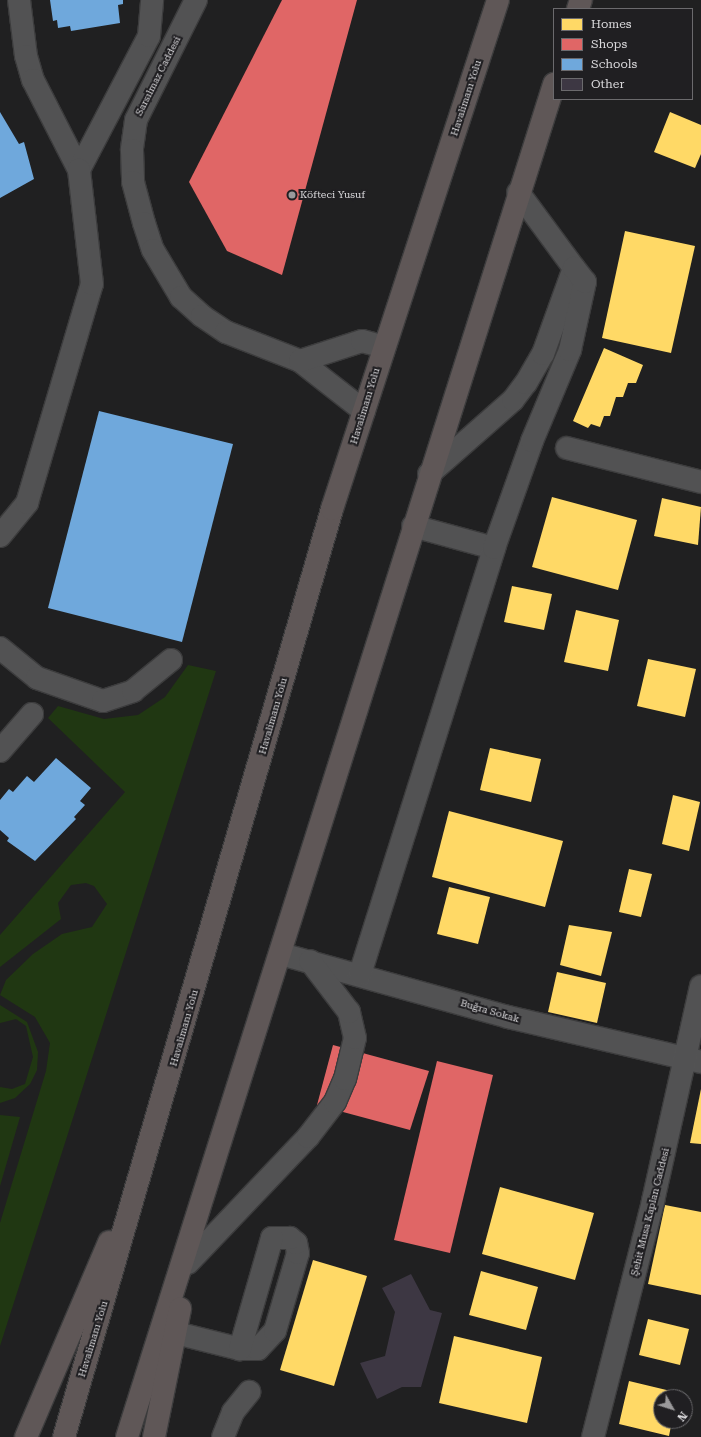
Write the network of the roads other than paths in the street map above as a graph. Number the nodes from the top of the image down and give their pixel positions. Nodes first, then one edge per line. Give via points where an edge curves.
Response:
1 (19, 0) edge
2 (152, 0) edge
3 (196, 0) edge
4 (498, 0) edge
5 (553, 87) edge
6 (79, 170) junction
7 (518, 192) junction
8 (574, 268) junction
9 (384, 347) junction
10 (300, 361) junction
11 (364, 411) junction
12 (567, 448) dead end
13 (429, 474) junction
14 (701, 482) edge
15 (413, 526) junction
16 (0, 536) edge
17 (494, 548) junction
18 (0, 648) edge
19 (171, 660) dead end
20 (32, 714) dead end
21 (0, 751) edge
22 (281, 954) junction
23 (310, 961) junction
24 (360, 974) junction
25 (701, 986) edge
26 (693, 1062) edge
27 (150, 1145) junction
28 (200, 1208) junction
29 (188, 1263) junction
30 (176, 1333) junction
31 (240, 1349) dead end
32 (249, 1392) dead end
33 (26, 1437) edge
34 (64, 1437) edge
35 (127, 1437) edge
36 (154, 1437) edge
37 (223, 1437) edge
38 (593, 1437) edge

1 - 6 street via 26,56 33,80
2 - 6 street via 149,36
3 - 10 street, Sarsılmaz Caddesi via 136,120 132,150 133,182 144,223 153,250 181,297 202,316 226,332
4 - 9 highway, Havalimanı Yolu
5 - 7 highway
6 - 16 street via 92,284 27,503
7 - 8 street
7 - 13 highway
8 - 13 street via 543,354 526,383 507,405
8 - 17 street via 586,282 573,338
9 - 10 street via 362,341
9 - 11 highway, Havalimanı Yolu
10 - 11 street, Sarsılmaz Caddesi
11 - 27 highway, Havalimanı Yolu via 332,509
12 - 14 street
13 - 15 highway
15 - 17 street
15 - 22 highway
17 - 24 street
18 - 19 street via 38,678 103,701 133,691
20 - 21 street
22 - 23 street, Buğra Sokak
22 - 28 highway
23 - 24 street, Buğra Sokak
23 - 29 street via 349,1012 355,1038 345,1079 335,1102 308,1137
24 - 26 street, Buğra Sokak via 508,1017
25 - 26 street, Şehit Musa Kaplan Caddesi
26 - 38 street, Şehit Musa Kaplan Caddesi
27 - 33 highway
27 - 34 highway, Havalimanı Yolu
28 - 29 highway
28 - 35 highway
29 - 30 highway
30 - 31 street
30 - 36 highway
32 - 37 street via 233,1412

